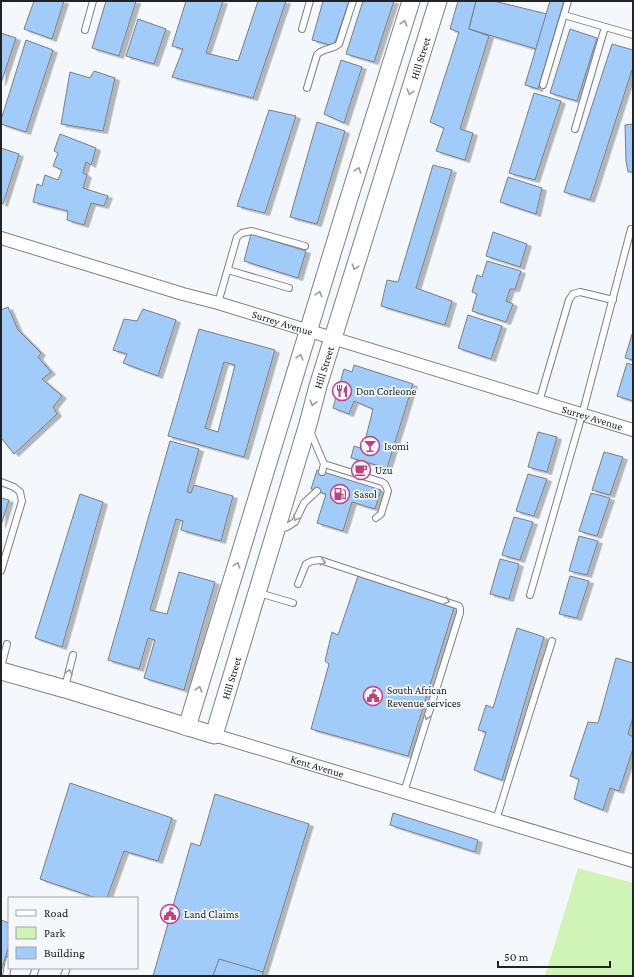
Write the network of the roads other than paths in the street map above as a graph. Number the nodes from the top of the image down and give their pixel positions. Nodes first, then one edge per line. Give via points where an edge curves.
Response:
1 (94, 1) edge
2 (310, 1) edge
3 (353, 1) edge
4 (411, 1) edge
5 (438, 1) edge
6 (568, 1) edge
7 (564, 15) junction
8 (605, 27) junction
9 (302, 29) dead end
10 (84, 30) dead end
11 (633, 35) edge
12 (543, 85) dead end
13 (307, 88) dead end
14 (575, 129) dead end
15 (631, 229) dead end
16 (1, 238) edge
17 (304, 246) dead end
18 (228, 270) junction
19 (289, 288) dead end
20 (613, 300) junction
21 (218, 303) junction
22 (308, 331) junction
23 (333, 339) junction
24 (539, 402) junction
25 (582, 415) junction
26 (308, 424) junction
27 (633, 430) edge
28 (324, 464) junction
29 (322, 472) dead end
30 (1, 482) edge
31 (317, 491) dead end
32 (376, 518) dead end
33 (276, 530) junction
34 (1, 570) edge
35 (298, 584) dead end
36 (257, 592) junction
37 (530, 595) dead end
38 (293, 603) dead end
39 (552, 641) dead end
40 (7, 644) dead end
41 (73, 656) dead end
42 (1, 667) edge
43 (1, 671) edge
44 (65, 689) junction
45 (187, 727) junction
46 (214, 735) junction
47 (404, 792) junction
48 (496, 820) junction
49 (633, 861) edge
50 (8, 965) edge
51 (6, 976) edge

1 - 10 lane
2 - 9 lane
3 - 13 lane via 339,44 320,51 317,55
22 -> 4 main road
5 -> 23 main road, Hill Street
6 - 7 lane
7 - 8 lane
7 - 12 lane
8 - 11 lane
8 - 14 lane
15 - 20 lane
16 - 21 street, Surrey Avenue
17 - 18 lane via 252,231 242,233 237,237
18 - 19 lane
18 - 21 lane
20 - 24 lane via 580,292 573,294 569,300
20 - 25 lane
21 - 22 street, Surrey Avenue
22 - 23 street, Surrey Avenue
45 -> 22 main road
23 - 24 street, Surrey Avenue
23 -> 26 main road, Hill Street
24 - 25 street, Surrey Avenue
25 - 27 street, Surrey Avenue
25 - 37 lane
26 - 28 lane
26 - 33 main road, Hill Street
28 - 29 lane
28 - 32 lane via 385,484 388,491 381,514
30 - 34 lane via 20,492 22,501
31 -> 33 lane via 304,503 295,522
33 - 36 main road, Hill Street
35 -> 47 lane via 306,564 312,560 320,560 459,606 460,613
36 - 38 lane
36 - 46 main road, Hill Street
39 - 48 lane
40 - 42 lane
44 -> 41 lane
43 - 44 main road, Kent Avenue
44 - 45 main road, Kent Avenue
45 - 46 main road, Kent Avenue
46 - 47 street, Kent Avenue
47 - 48 street, Kent Avenue
48 - 49 street, Kent Avenue
50 - 51 lane

